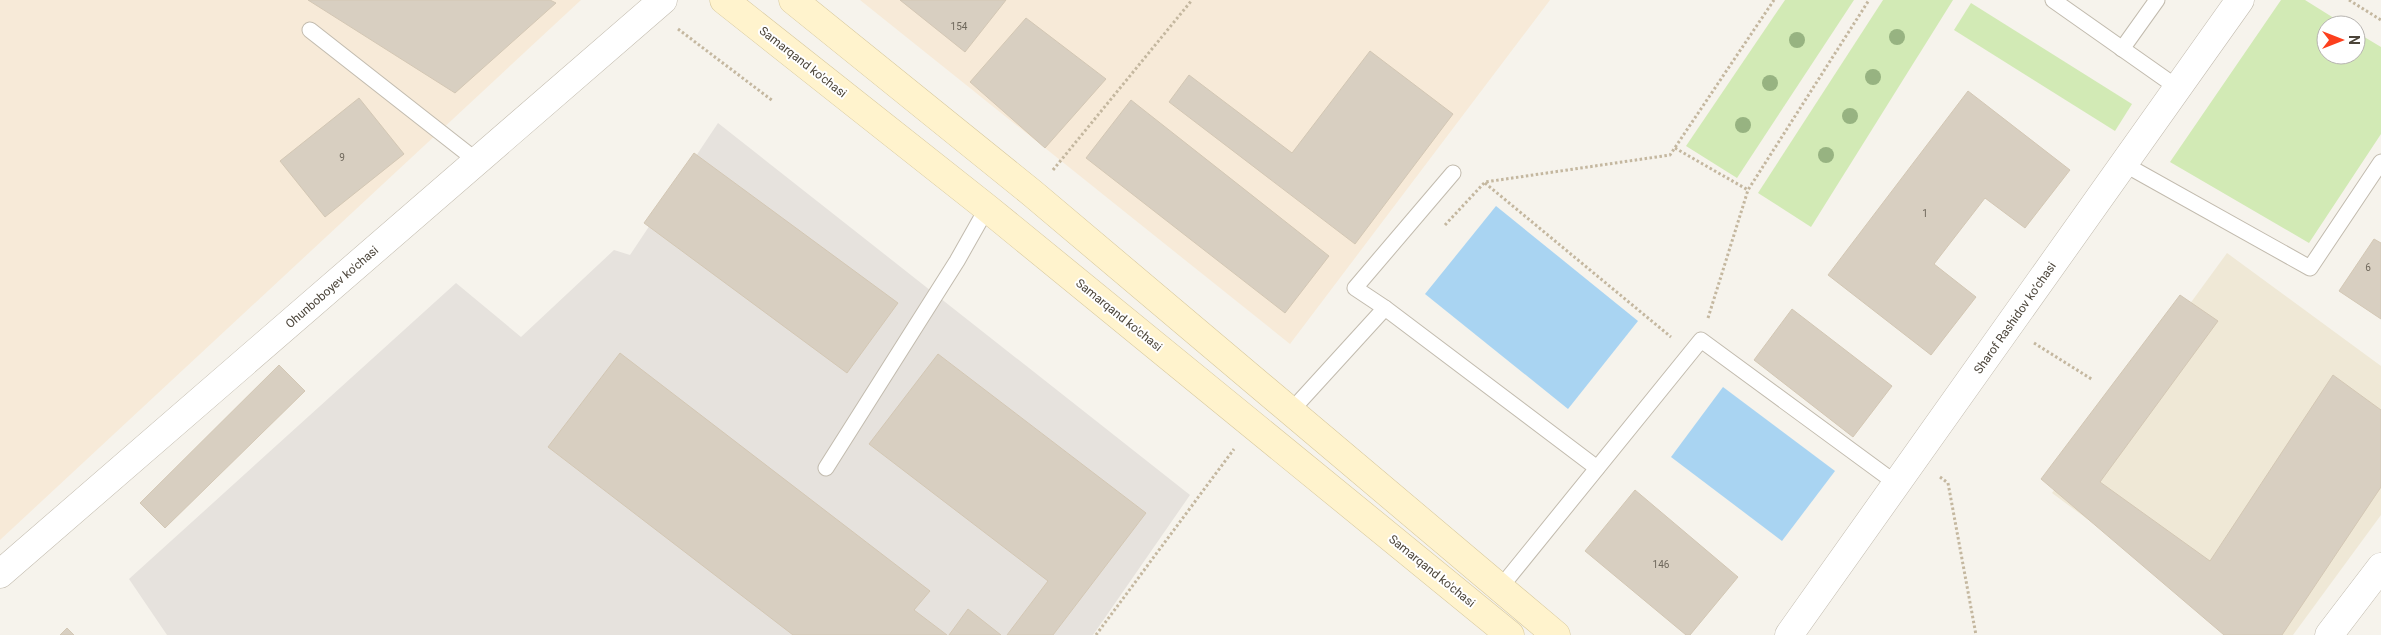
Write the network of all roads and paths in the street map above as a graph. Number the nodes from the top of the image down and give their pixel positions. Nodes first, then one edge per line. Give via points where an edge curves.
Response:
1 (724, 0) edge
2 (793, 0) edge
3 (1192, 0) edge
4 (1774, 0) edge
5 (1869, 0) edge
6 (2157, 0) edge
7 (2349, 0) edge
8 (2057, 1) edge
9 (2239, 1) edge
10 (657, 5) edge
11 (2381, 20) edge
12 (310, 30) dead end
13 (2122, 49) junction
14 (2178, 88) junction
15 (773, 101) dead end
16 (1675, 148) junction
17 (477, 161) junction
18 (2381, 162) edge
19 (2124, 164) junction
20 (1050, 173) dead end
21 (1453, 173) dead end
22 (1485, 182) junction
23 (1748, 190) junction
24 (987, 208) junction
25 (1439, 231) dead end
26 (1385, 308) junction
27 (2008, 327) junction
28 (1701, 340) junction
29 (1690, 353) junction
30 (2093, 380) dead end
31 (1291, 411) junction
32 (1252, 424) junction
33 (826, 468) dead end
34 (1597, 468) junction
35 (1948, 483) dead end
36 (1897, 484) junction
37 (2381, 567) edge
38 (0, 574) edge
39 (1500, 588) junction
40 (1096, 635) edge
41 (1510, 635) edge
42 (1556, 635) edge
43 (1789, 635) edge
44 (1976, 635) edge
45 (2328, 635) edge

1 - 24 main road, Samarqand ko'chasi
2 - 31 main road
3 - 20 path
4 - 16 path
5 - 23 path
6 - 13 lane
7 - 11 path
8 - 13 lane
9 - 14 street, Sharof Rashidov ko’chasi
10 - 15 path
10 - 17 street, Ohunboboyev ko'chasi
12 - 17 lane
13 - 14 lane
14 - 19 street, Sharof Rashidov ko’chasi
16 - 22 path via 1670,156
16 - 23 path
17 - 38 street, Ohunboboyev ko'chasi
18 - 19 lane via 2310,268
19 - 27 street, Sharof Rashidov ko’chasi
21 - 26 lane via 1355,288
22 - 25 path
22 - 29 path
23 - 28 path
24 - 32 main road, Samarqand ko'chasi
24 - 33 lane
26 - 31 lane
26 - 34 lane
27 - 30 path
27 - 36 street, Sharof Rashidov ko’chasi
28 - 29 lane
28 - 36 lane
29 - 34 lane
31 - 39 main road
32 - 40 path
32 - 41 main road, Samarqand ko'chasi
34 - 39 lane
35 - 44 path
36 - 43 street, Sharof Rashidov ko’chasi
37 - 45 street
39 - 42 main road

